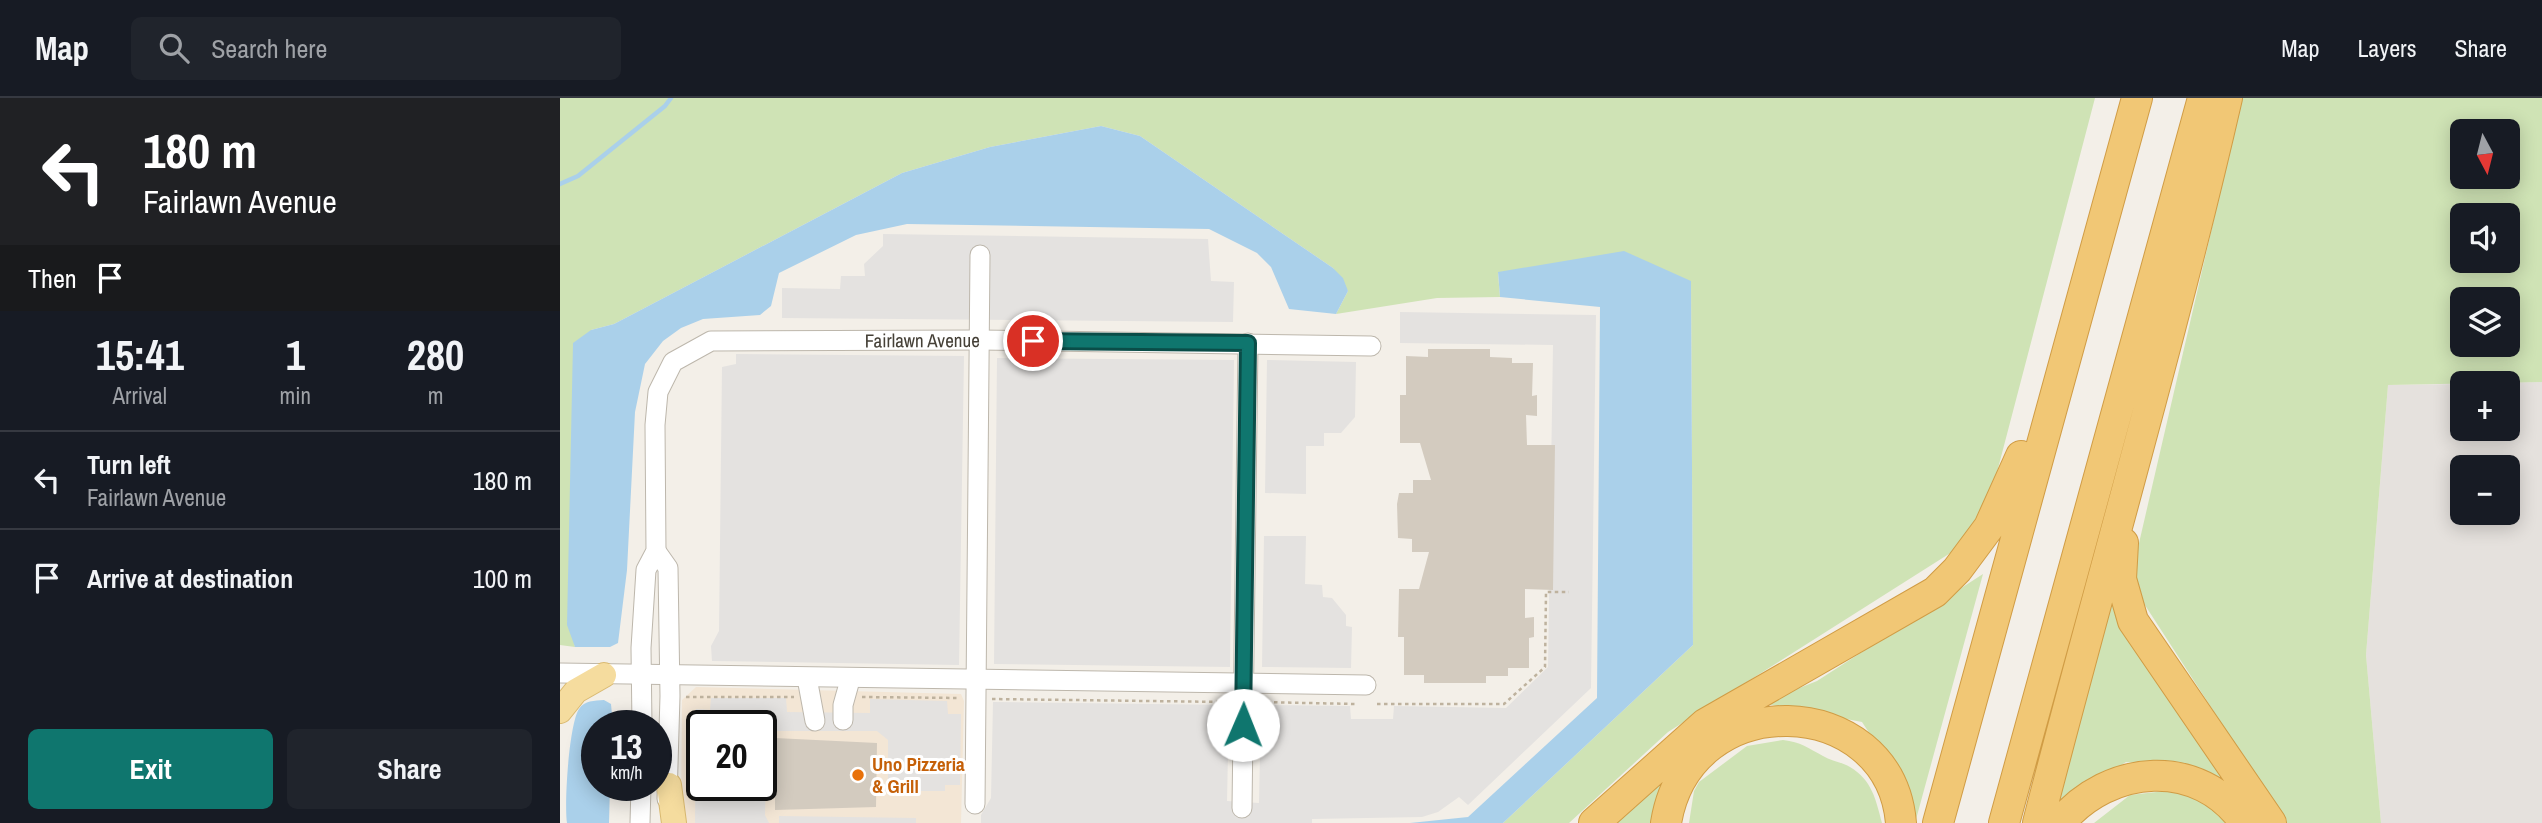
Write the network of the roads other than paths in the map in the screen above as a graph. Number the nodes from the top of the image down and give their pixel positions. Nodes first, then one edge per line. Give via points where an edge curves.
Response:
1 (2137, 98) edge
2 (2203, 98) edge
3 (2227, 98) edge
4 (980, 256) dead end
5 (979, 340) junction
6 (1248, 343) junction
7 (1371, 346) dead end
8 (2050, 416) junction
9 (2144, 437) junction
10 (656, 551) junction
11 (560, 673) edge
12 (604, 675) junction
13 (643, 677) junction
14 (670, 677) junction
15 (976, 680) junction
16 (1244, 683) junction
17 (1366, 685) dead end
18 (806, 687) junction
19 (853, 688) junction
20 (642, 710) edge
21 (670, 710) edge
22 (560, 711) edge
23 (843, 720) dead end
24 (815, 721) dead end
25 (641, 801) edge
26 (667, 801) edge
27 (671, 801) edge
28 (975, 804) dead end
29 (1242, 808) dead end
30 (640, 823) edge
31 (664, 823) edge
32 (674, 823) edge
33 (1594, 823) edge
34 (1666, 823) edge
35 (1901, 823) edge
36 (1938, 823) edge
37 (2004, 823) edge
38 (2038, 823) edge
39 (2060, 823) edge
40 (2245, 823) edge
41 (2271, 823) edge

1 - 8 highway
2 - 37 highway
3 - 9 highway
4 - 5 street
5 - 6 street, Fairlawn Avenue
5 - 10 street, Fairlawn Avenue via 711,341 673,362 659,391 655,425
5 - 15 street
6 - 7 street, Fairlawn Avenue
6 - 16 street
8 - 33 highway via 2020,458 1989,527 1946,582 1910,609 1705,724
8 - 36 highway
9 - 38 highway via 2125,488
9 - 41 highway via 2120,560 2126,601 2148,645
10 - 13 street, Fairlawn Avenue via 646,570
10 - 14 street, Fairlawn Avenue via 668,568
11 - 12 street
12 - 13 street
12 - 22 main road via 576,691
13 - 14 street
13 - 20 street, Fairlawn Avenue
14 - 18 street
14 - 21 street, Fairlawn Avenue
15 - 16 street
15 - 19 street
15 - 28 street
16 - 17 street
16 - 29 street
18 - 19 street
18 - 24 street
19 - 23 street via 843,705
25 - 30 street
26 - 31 street, Fairlawn Avenue
27 - 32 main road
34 - 35 highway via 1683,776 1707,749 1746,727 1787,720 1832,730 1866,752 1891,788
39 - 40 highway via 2099,790 2149,774 2202,785 2227,802

